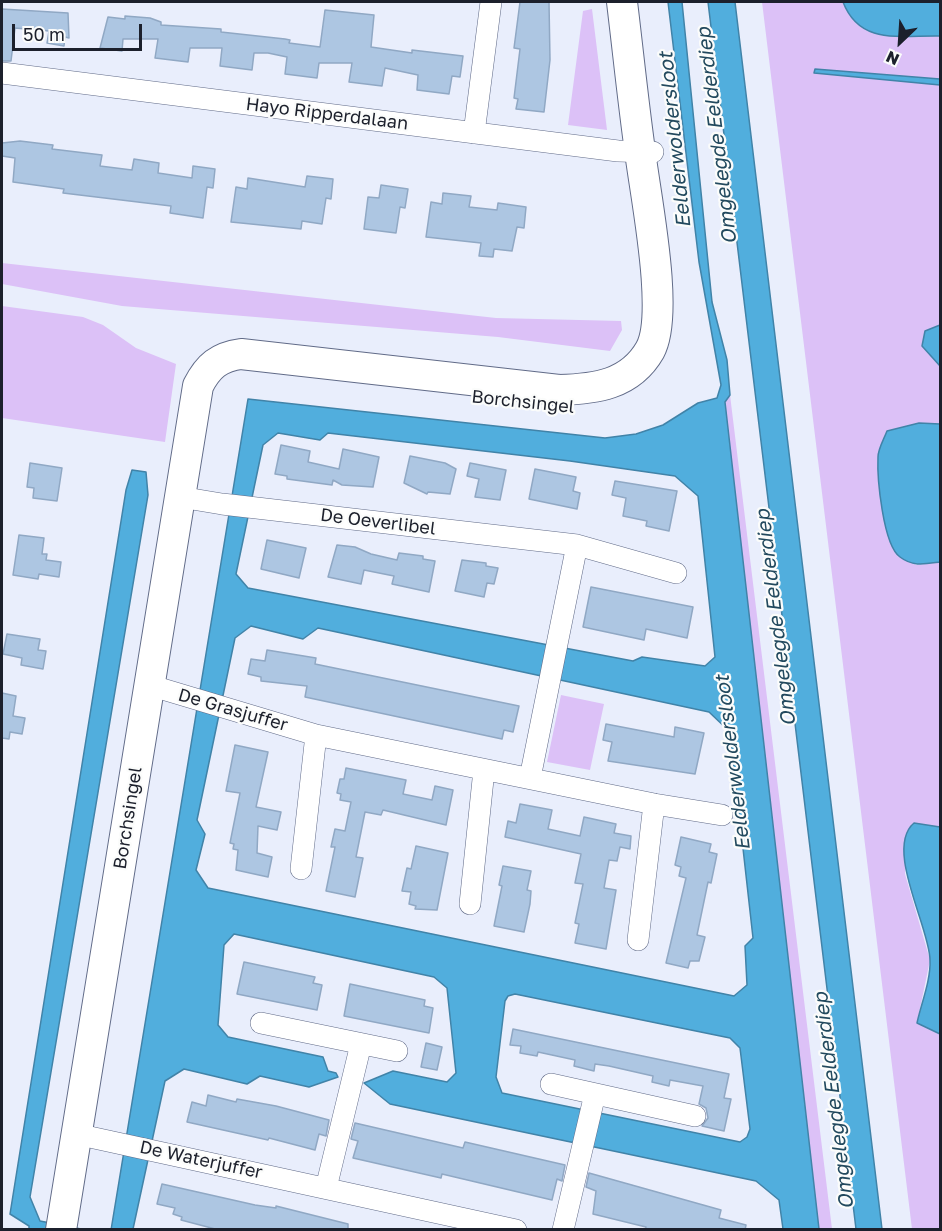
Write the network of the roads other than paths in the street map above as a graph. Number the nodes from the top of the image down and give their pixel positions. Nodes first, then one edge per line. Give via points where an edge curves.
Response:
1 (491, 2) edge
2 (622, 2) edge
3 (636, 2) edge
4 (2, 73) edge
5 (474, 133) junction
6 (647, 152) junction
7 (180, 497) junction
8 (577, 545) junction
9 (676, 573) dead end
10 (149, 686) junction
11 (316, 735) junction
12 (484, 770) junction
13 (530, 778) junction
14 (654, 804) junction
15 (722, 815) dead end
16 (301, 869) dead end
17 (470, 904) dead end
18 (638, 940) dead end
19 (261, 1023) dead end
20 (361, 1044) junction
21 (397, 1051) dead end
22 (551, 1084) dead end
23 (593, 1100) junction
24 (695, 1116) dead end
25 (76, 1134) junction
26 (326, 1188) junction
27 (62, 1220) edge
28 (516, 1230) edge
29 (563, 1230) edge

1 - 5 street
2 - 6 main road, Borchsingel
3 - 6 main road, Borchsingel
4 - 5 street, Hayo Ripperdalaan
5 - 6 street, Hayo Ripperdalaan
6 - 7 main road, Borchsingel via 656,318 651,349 637,368 620,380 593,389 559,390 241,354 215,362 198,386
7 - 8 street, De Oeverlibel
7 - 10 main road, Borchsingel
8 - 9 street, De Oeverlibel
8 - 13 street
10 - 11 street, De Grasjuffer
10 - 25 main road, Borchsingel
11 - 12 street, De Grasjuffer
11 - 16 street
12 - 13 street, De Grasjuffer
12 - 17 street
13 - 14 street, De Grasjuffer
14 - 15 street, De Grasjuffer
14 - 18 street
19 - 20 street
20 - 21 street
20 - 26 street
22 - 23 street
23 - 24 street
23 - 29 street
25 - 26 street, De Waterjuffer
25 - 27 main road, Borchsingel
26 - 28 street, De Waterjuffer

